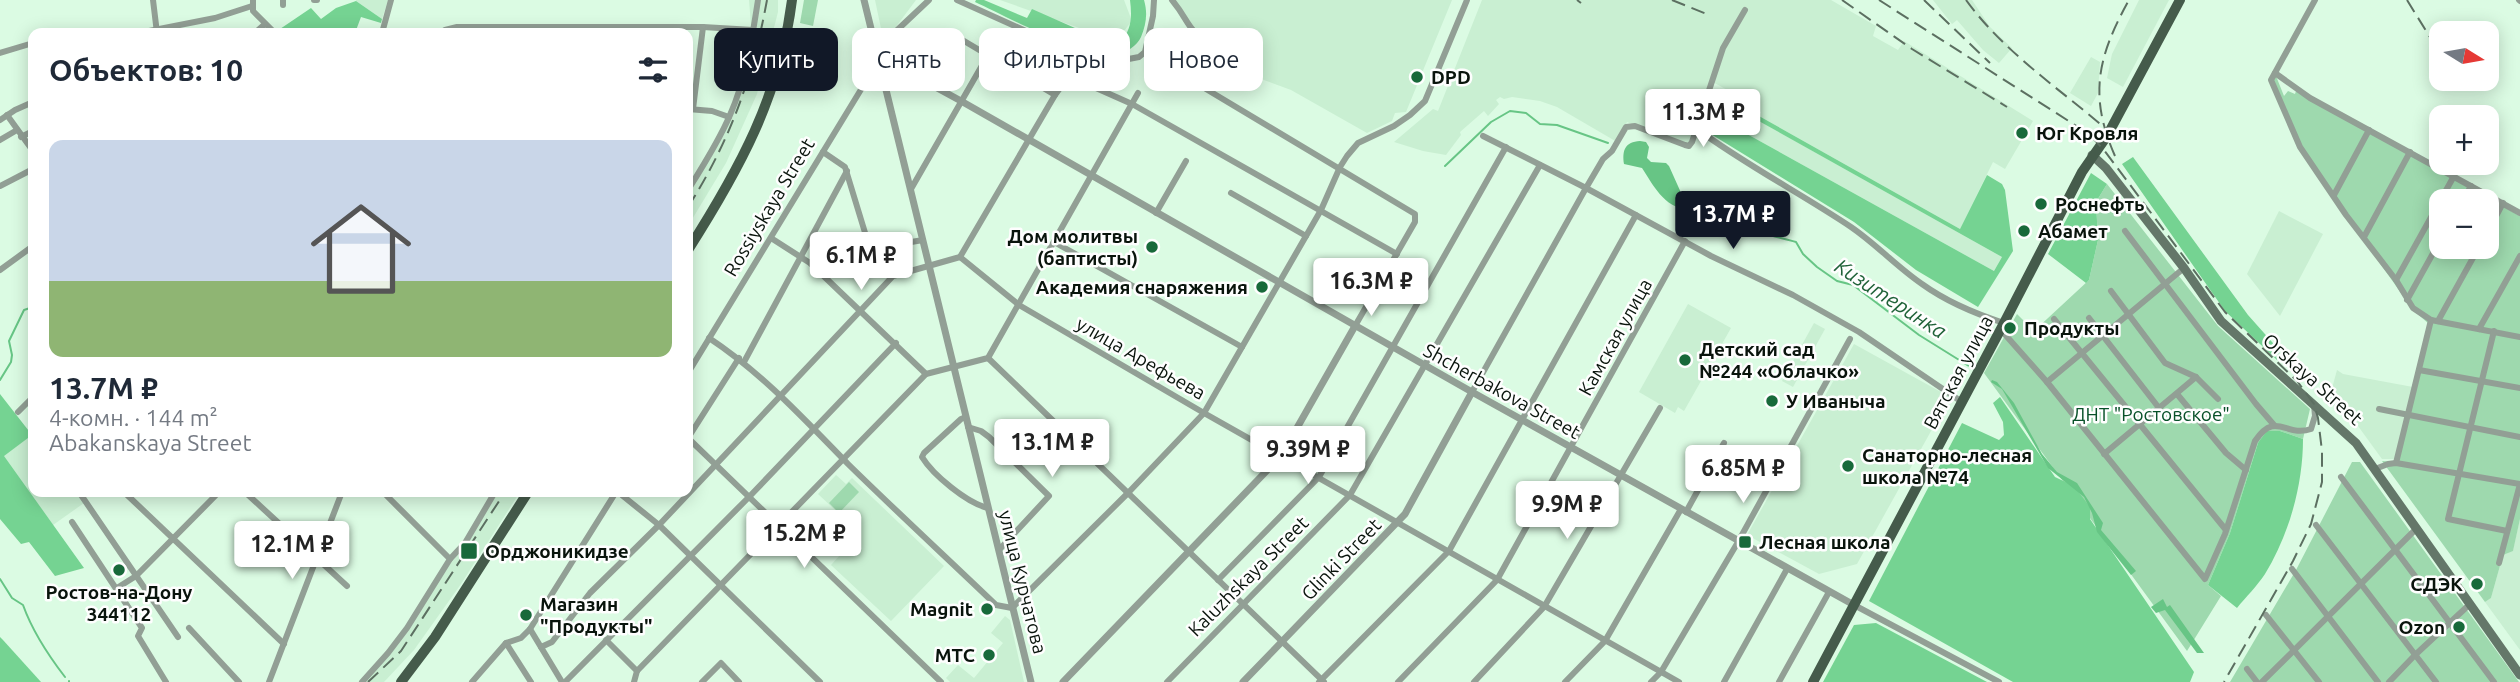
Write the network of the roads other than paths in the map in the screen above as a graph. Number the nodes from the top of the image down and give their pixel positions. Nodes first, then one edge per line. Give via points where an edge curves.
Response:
1 (153, 0) edge
2 (391, 0) edge
3 (758, 0) edge
4 (790, 0) edge
5 (864, 0) edge
6 (929, 0) edge
7 (957, 0) edge
8 (1154, 0) edge
9 (1172, 0) edge
10 (1467, 0) edge
11 (2173, 0) edge
12 (2180, 0) edge
13 (2315, 0) edge
14 (253, 6) edge
15 (1745, 10) dead end
16 (265, 24) junction
17 (703, 27) junction
18 (157, 28) edge
19 (170, 28) edge
20 (261, 28) edge
21 (269, 28) edge
22 (383, 28) edge
23 (453, 28) edge
24 (499, 28) edge
25 (663, 28) edge
26 (720, 28) edge
27 (753, 28) edge
28 (872, 28) edge
29 (899, 28) edge
30 (1191, 28) edge
31 (28, 45) edge
32 (0, 53) edge
33 (979, 71) edge
34 (2273, 77) junction
35 (693, 90) edge
36 (738, 91) edge
37 (862, 91) edge
38 (889, 91) edge
39 (940, 91) edge
40 (1048, 91) edge
41 (1209, 91) edge
42 (1138, 93) dead end
43 (1055, 95) junction
44 (961, 102) junction
45 (28, 104) edge
46 (1132, 104) junction
47 (693, 109) edge
48 (7, 115) junction
49 (729, 117) junction
50 (0, 120) edge
51 (1697, 129) junction
52 (2369, 130) junction
53 (28, 132) edge
54 (19, 133) junction
55 (1483, 136) dead end
56 (0, 140) edge
57 (1029, 140) junction
58 (28, 145) edge
59 (1506, 148) junction
60 (823, 152) junction
61 (2410, 152) junction
62 (2092, 155) junction
63 (1186, 161) dead end
64 (1540, 164) junction
65 (1340, 167) junction
66 (847, 171) junction
67 (28, 172) edge
68 (1092, 176) junction
69 (2454, 176) junction
70 (693, 181) edge
71 (0, 186) edge
72 (2471, 186) junction
73 (1586, 188) junction
74 (911, 189) junction
75 (2469, 189) edge
76 (1231, 193) dead end
77 (2334, 195) junction
78 (2504, 203) junction
79 (1321, 210) junction
80 (2519, 211) edge
81 (2499, 212) edge
82 (1156, 213) junction
83 (1636, 215) junction
84 (2125, 231) dead end
85 (693, 233) edge
86 (1306, 236) junction
87 (2364, 237) junction
88 (771, 238) junction
89 (923, 240) junction
90 (693, 241) edge
91 (1054, 242) junction
92 (1685, 242) junction
93 (28, 250) edge
94 (1397, 254) junction
95 (2520, 256) edge
96 (803, 257) junction
97 (960, 257) junction
98 (2430, 259) edge
99 (2472, 259) edge
100 (929, 265) junction
101 (2184, 268) junction
102 (0, 270) edge
103 (2396, 280) junction
104 (1280, 282) junction
105 (2165, 285) junction
106 (2110, 291) dead end
107 (2407, 300) junction
108 (1018, 305) junction
109 (860, 310) junction
110 (2129, 314) junction
111 (2054, 318) dead end
112 (2089, 318) dead end
113 (2434, 321) junction
114 (1355, 326) junction
115 (2003, 326) junction
116 (2479, 329) junction
117 (2494, 331) junction
118 (2103, 336) junction
119 (2520, 337) edge
120 (709, 338) junction
121 (1850, 340) dead end
122 (895, 343) junction
123 (1242, 347) junction
124 (1393, 347) junction
125 (2083, 352) junction
126 (988, 358) junction
127 (742, 360) junction
128 (693, 365) edge
129 (1425, 365) junction
130 (953, 366) junction
131 (2419, 370) junction
132 (926, 374) junction
133 (2196, 377) junction
134 (2480, 381) junction
135 (2047, 382) junction
136 (2520, 388) edge
137 (1472, 392) junction
138 (2177, 394) junction
139 (781, 395) junction
140 (2218, 399) dead end
141 (28, 402) edge
142 (1962, 402) junction
143 (2314, 404) junction
144 (1660, 408) dead end
145 (2159, 408) junction
146 (2379, 409) dead end
147 (18, 412) dead end
148 (1204, 413) junction
149 (2408, 416) junction
150 (966, 417) junction
151 (1521, 420) junction
152 (2140, 424) junction
153 (2274, 425) junction
154 (968, 427) junction
155 (2469, 427) junction
156 (814, 429) junction
157 (693, 431) edge
158 (2520, 437) edge
159 (693, 443) edge
160 (1724, 443) dead end
161 (1572, 448) junction
162 (2104, 454) junction
163 (1280, 456) junction
164 (844, 459) junction
165 (2396, 463) junction
166 (716, 464) junction
167 (2375, 469) junction
168 (2246, 470) junction
169 (2458, 473) junction
170 (1620, 475) junction
171 (1319, 477) junction
172 (2341, 477) dead end
173 (2520, 484) edge
174 (693, 489) edge
175 (1128, 493) junction
176 (1350, 495) junction
177 (82, 497) edge
178 (129, 497) edge
179 (214, 497) edge
180 (250, 497) edge
181 (340, 497) edge
182 (388, 497) edge
183 (492, 497) edge
184 (525, 497) edge
185 (530, 497) edge
186 (614, 497) edge
187 (623, 497) edge
188 (685, 497) edge
189 (749, 497) junction
190 (988, 508) junction
191 (1683, 511) junction
192 (72, 522) dead end
193 (1398, 523) junction
194 (659, 525) junction
195 (2316, 525) dead end
196 (778, 526) junction
197 (2417, 528) junction
198 (2226, 530) junction
199 (2507, 531) junction
200 (173, 539) junction
201 (1738, 542) junction
202 (2395, 549) junction
203 (999, 550) junction
204 (1449, 551) junction
205 (1188, 552) junction
206 (691, 555) junction
207 (315, 557) junction
208 (450, 559) junction
209 (2498, 563) dead end
210 (1787, 569) junction
211 (2292, 569) dead end
212 (136, 576) junction
213 (1218, 580) junction
214 (1497, 580) junction
215 (2361, 583) junction
216 (347, 586) dead end
217 (721, 586) junction
218 (117, 588) junction
219 (1829, 592) junction
220 (1243, 604) junction
221 (2470, 604) junction
222 (1854, 605) junction
223 (1544, 607) junction
224 (1012, 608) junction
225 (2266, 615) dead end
226 (2327, 615) junction
227 (2450, 621) junction
228 (189, 628) dead end
229 (530, 629) junction
230 (178, 638) dead end
231 (606, 640) junction
232 (1605, 641) junction
233 (1282, 642) junction
234 (506, 643) junction
235 (284, 644) junction
236 (541, 647) junction
237 (2294, 650) junction
238 (2415, 654) junction
239 (2247, 669) dead end
240 (637, 671) junction
241 (1661, 672) junction
242 (2520, 675) edge
243 (1321, 681) edge
244 (166, 682) edge
245 (239, 682) edge
246 (269, 682) edge
247 (362, 682) edge
248 (401, 682) edge
249 (406, 682) edge
250 (472, 682) edge
251 (531, 682) edge
252 (564, 682) edge
253 (634, 682) edge
254 (702, 682) edge
255 (739, 682) edge
256 (820, 682) edge
257 (941, 682) edge
258 (1031, 682) edge
259 (1063, 682) edge
260 (1167, 682) edge
261 (1243, 682) edge
262 (1398, 682) edge
263 (1474, 682) edge
264 (1565, 682) edge
265 (1651, 682) edge
266 (1679, 682) edge
267 (1724, 682) edge
268 (1779, 682) edge
269 (1813, 682) edge
270 (1999, 682) edge
271 (2260, 682) edge
272 (2319, 682) edge
273 (2378, 682) edge
274 (2389, 682) edge
275 (2435, 682) edge
276 (2494, 682) edge

1 - 18 street
2 - 22 street
3 - 27 street
4 - 85 main road via 763,103
4 - 90 main road via 779,71 757,128
5 - 28 street, улица Курчатова
6 - 29 street, Rossiyskaya Street
7 - 8 street via 1077,54 1113,62 1145,52
9 - 30 street
10 - 65 street via 1425,101 1394,126 1358,143
11 - 62 main road, Вятская улица
12 - 62 main road, Вятская улица via 2107,136
13 - 34 street
14 - 16 street
14 - 19 street
15 - 51 street via 1723,48
16 - 20 street
16 - 21 street
17 - 25 street
17 - 26 street
17 - 35 street
23 - 24 street
31 - 32 street
33 - 44 street
34 - 52 street
34 - 77 street via 2301,147
36 - 49 street
37 - 60 street, Rossiyskaya Street
38 - 74 street, улица Курчатова
39 - 44 street, Shcherbakova Street
40 - 43 street
41 - 65 street
42 - 46 street
43 - 46 street via 1072,76
43 - 57 street
44 - 57 street, Shcherbakova Street
44 - 74 street
45 - 48 street
46 - 68 street
46 - 79 street
47 - 49 street
48 - 50 street
48 - 54 street
49 - 70 street
51 - 73 street, Glinki Street via 1689,146 1629,125
51 - 115 street via 1856,230 1922,284
52 - 61 street
52 - 77 street
53 - 54 street
54 - 56 street
54 - 58 street
55 - 59 street
57 - 68 street, Shcherbakova Street
57 - 97 street
59 - 64 street
59 - 124 street
60 - 66 street
60 - 88 street, Rossiyskaya Street
61 - 69 street
61 - 87 street
62 - 101 main road, Orskaya Street
62 - 115 main road, Вятская улица
63 - 82 street
64 - 73 street
64 - 129 street, Kaluzhskaya Street
65 - 79 street
65 - 94 street via 1415,214
66 - 89 street via 870,250
66 - 96 street
67 - 71 street
68 - 82 street, Shcherbakova Street
68 - 91 street
69 - 72 street
69 - 103 street
72 - 75 street
72 - 78 street
73 - 83 street
73 - 137 street, Glinki Street
74 - 89 street, улица Курчатова
76 - 86 street
77 - 87 street
78 - 80 street
78 - 81 street
79 - 86 street
79 - 94 street
82 - 104 street, Shcherbakova Street
83 - 92 street
83 - 151 street
84 - 105 street
86 - 104 street
87 - 103 street
88 - 96 street
88 - 120 street, Rossiyskaya Street
89 - 100 street, улица Курчатова
91 - 108 street
91 - 123 street
92 - 142 street via 1859,332
92 - 161 street, Камская улица
93 - 102 street
94 - 114 street
95 - 116 street
96 - 109 street
96 - 127 street
97 - 100 street
97 - 108 street, улица Арефьева
98 - 107 street
99 - 113 street
100 - 109 street via 893,276
100 - 130 street, улица Курчатова
101 - 105 street
101 - 143 main road, Orskaya Street via 2221,321
103 - 107 street
104 - 114 street, Shcherbakova Street
104 - 123 street
105 - 110 street
105 - 153 street
106 - 110 street
107 - 113 street
108 - 126 street
108 - 148 street, улица Арефьева
109 - 122 street
109 - 139 street
110 - 118 street
110 - 133 street via 2165,363
111 - 125 street
112 - 118 street
113 - 116 street
113 - 131 street
114 - 124 street, Shcherbakova Street
114 - 163 street
115 - 135 street
115 - 142 main road, Вятская улица
116 - 117 street
117 - 119 street
117 - 134 street
118 - 125 street
118 - 145 street
120 - 127 street
120 - 128 street, Rossiyskaya Street
121 - 201 street
122 - 132 street
122 - 156 street
123 - 148 street
124 - 129 street, Shcherbakova Street
124 - 171 street
125 - 135 street
125 - 152 street
126 - 130 street
126 - 175 street
127 - 139 street
127 - 157 street
129 - 137 street, Shcherbakova Street
129 - 176 street, Kaluzhskaya Street
130 - 132 street
130 - 150 street, улица Курчатова
131 - 134 street
131 - 149 street
132 - 164 street
133 - 138 street
133 - 140 street
134 - 136 street
134 - 155 street
135 - 162 street
137 - 151 street, Shcherbakova Street
137 - 193 street, Glinki Street
138 - 145 street
138 - 168 street
139 - 156 street
139 - 166 street
141 - 147 street
142 - 222 main road, Вятская улица
143 - 153 street via 2311,429 2300,432
143 - 167 main road, Orskaya Street via 2349,434
144 - 170 street
145 - 152 street
146 - 149 street
148 - 163 street, улица Арефьева
148 - 175 street
149 - 155 street
149 - 165 street
150 - 154 street, улица Курчатова
150 - 190 street via 922,457 965,499
151 - 161 street, Shcherbakova Street
151 - 204 street
152 - 162 street
152 - 198 street
153 - 168 street via 2262,430 2255,441
154 - 190 street, улица Курчатова
154 - 203 street via 981,430 1049,496
155 - 158 street
155 - 169 street
156 - 164 street
156 - 189 street
159 - 166 street
160 - 191 street
161 - 170 street, Shcherbakova Street
161 - 214 street, Камская улица
162 - 198 street via 2205,579
163 - 171 street, улица Арефьева
163 - 205 street
164 - 196 street
164 - 224 street via 996,605
165 - 167 street
165 - 169 street
166 - 174 street
166 - 189 street
167 - 197 main road, Orskaya Street
168 - 198 street
169 - 173 street
169 - 199 street via 2448,519
170 - 191 street, Shcherbakova Street
170 - 223 street
171 - 176 street, улица Арефьева
171 - 213 street
172 - 202 street
173 - 199 street
175 - 205 street
175 - 224 street
176 - 193 street, улица Арефьева
176 - 220 street, Kaluzhskaya Street
177 - 212 street
178 - 200 street
179 - 200 street
180 - 207 street
181 - 207 street
182 - 208 street
183 - 208 street
184 - 248 main road
185 - 249 main road via 439,640
186 - 229 street
187 - 194 street
188 - 194 street
189 - 196 street
189 - 206 street
190 - 203 street, улица Курчатова
191 - 201 street, Shcherbakova Street
191 - 232 street
192 - 218 street
193 - 204 street, улица Арефьева
193 - 233 street, Glinki Street
194 - 206 street
194 - 236 street via 590,593 552,642
195 - 215 street
196 - 217 street
196 - 257 street
197 - 202 street
197 - 221 main road, Orskaya Street
199 - 209 street
200 - 212 street
200 - 235 street
201 - 210 street, Shcherbakova Street
201 - 241 street
202 - 215 street
202 - 227 street
203 - 224 street, улица Курчатова
204 - 214 street, улица Арефьева
204 - 243 street
205 - 213 street
205 - 259 street
206 - 217 street
206 - 231 street
207 - 216 street
207 - 235 street
208 - 247 street via 407,628
210 - 219 street, Shcherbakova Street
210 - 267 street
211 - 226 street
212 - 218 street
212 - 230 street
213 - 220 street
214 - 223 street, улица Арефьева
214 - 262 street, Камская улица
215 - 226 street
215 - 238 street
217 - 240 street
217 - 256 street
218 - 244 street via 142,628 138,636
219 - 222 street, Shcherbakova Street
219 - 268 street
220 - 233 street
220 - 260 street, Kaluzhskaya Street
221 - 227 street
221 - 242 main road, Orskaya Street
222 - 269 main road, Вятская улица
222 - 270 street
223 - 232 street, улица Арефьева
223 - 263 street
224 - 258 street, улица Курчатова
225 - 237 street
226 - 237 street
226 - 273 street
227 - 238 street
227 - 276 street
228 - 245 street
229 - 234 street
229 - 236 street
231 - 240 street
231 - 252 street
232 - 241 street, улица Арефьева
232 - 264 street
233 - 243 street
233 - 261 street, Glinki Street
234 - 250 street
234 - 251 street
235 - 246 street
236 - 252 street
237 - 271 street
237 - 272 street
238 - 274 street
238 - 275 street
239 - 271 street
240 - 253 street
241 - 265 street
241 - 266 street, улица Арефьева
254 - 255 street via 721,663

